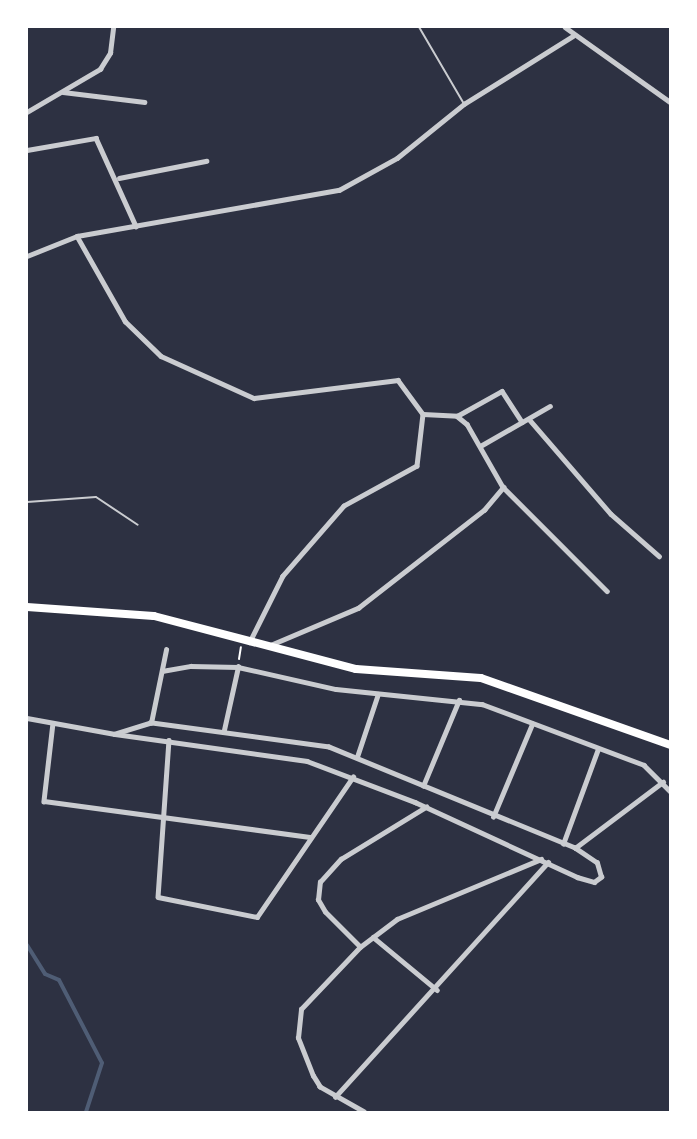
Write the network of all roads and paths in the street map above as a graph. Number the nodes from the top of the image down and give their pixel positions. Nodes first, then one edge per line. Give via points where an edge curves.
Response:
1 (113, 27) edge
2 (419, 27) edge
3 (565, 27) edge
4 (573, 36) junction
5 (63, 92) junction
6 (144, 102) dead end
7 (670, 102) edge
8 (464, 104) junction
9 (27, 112) edge
10 (27, 150) edge
11 (206, 161) dead end
12 (119, 178) junction
13 (136, 226) junction
14 (77, 236) junction
15 (27, 256) edge
16 (550, 406) dead end
17 (423, 414) junction
18 (457, 416) junction
19 (529, 419) junction
20 (522, 422) junction
21 (482, 445) junction
22 (503, 487) junction
23 (27, 502) edge
24 (138, 525) dead end
25 (659, 556) dead end
26 (607, 591) dead end
27 (27, 607) edge
28 (246, 641) junction
29 (266, 647) junction
30 (166, 650) dead end
31 (238, 668) junction
32 (162, 671) junction
33 (378, 694) junction
34 (459, 700) junction
35 (27, 718) edge
36 (53, 723) junction
37 (151, 723) junction
38 (532, 724) junction
39 (224, 730) junction
40 (115, 734) junction
41 (170, 740) junction
42 (670, 745) edge
43 (598, 749) junction
44 (357, 757) junction
45 (353, 777) junction
46 (663, 782) junction
47 (423, 786) junction
48 (670, 791) edge
49 (426, 807) junction
50 (493, 817) junction
51 (164, 820) junction
52 (310, 837) junction
53 (563, 844) junction
54 (575, 848) junction
55 (541, 859) junction
56 (548, 862) junction
57 (373, 937) junction
58 (360, 946) junction
59 (437, 990) junction
60 (335, 1097) junction
61 (364, 1112) edge

1 - 5 street via 105,63
2 - 8 lane
3 - 4 street
4 - 7 street
4 - 8 street
5 - 6 street
5 - 9 street
8 - 13 street via 397,158 339,190
10 - 12 street via 91,136 100,141
11 - 12 street
12 - 13 street
13 - 14 street
14 - 15 street
14 - 17 street via 125,321 162,356 254,398 398,380
16 - 19 street
17 - 18 street
17 - 28 street via 417,466 344,506 283,576
18 - 20 street via 502,391
18 - 21 street
19 - 20 street
19 - 25 street via 611,514
20 - 21 street
21 - 22 street
22 - 26 street
22 - 29 street via 484,510 358,608
23 - 24 lane via 96,497
27 - 28 main road via 154,616
28 - 29 main road
28 - 31 path
29 - 42 main road via 356,669 481,678
30 - 32 street
31 - 32 street via 191,666
31 - 33 street
31 - 39 street
32 - 37 street
33 - 34 street
33 - 44 street
34 - 38 street
34 - 47 street
35 - 36 street
36 - 40 street
36 - 51 street via 44,801
37 - 39 street
37 - 40 street
38 - 43 street
38 - 50 street
39 - 44 street via 303,741
40 - 41 street
41 - 45 street via 306,761
41 - 51 street
43 - 46 street via 644,765
43 - 53 street
44 - 47 street
45 - 49 street
45 - 52 street
46 - 48 street
46 - 54 street
47 - 50 street
49 - 55 street
49 - 58 street via 341,859 320,882 318,900 325,912
50 - 53 street
51 - 52 street
51 - 52 street via 158,897 257,917
53 - 54 street
54 - 56 street via 602,872 594,882
55 - 56 street
55 - 57 street via 417,908
56 - 59 street
57 - 58 street
57 - 59 street
58 - 60 street via 301,1009 298,1026 313,1076
59 - 60 street
60 - 61 street

